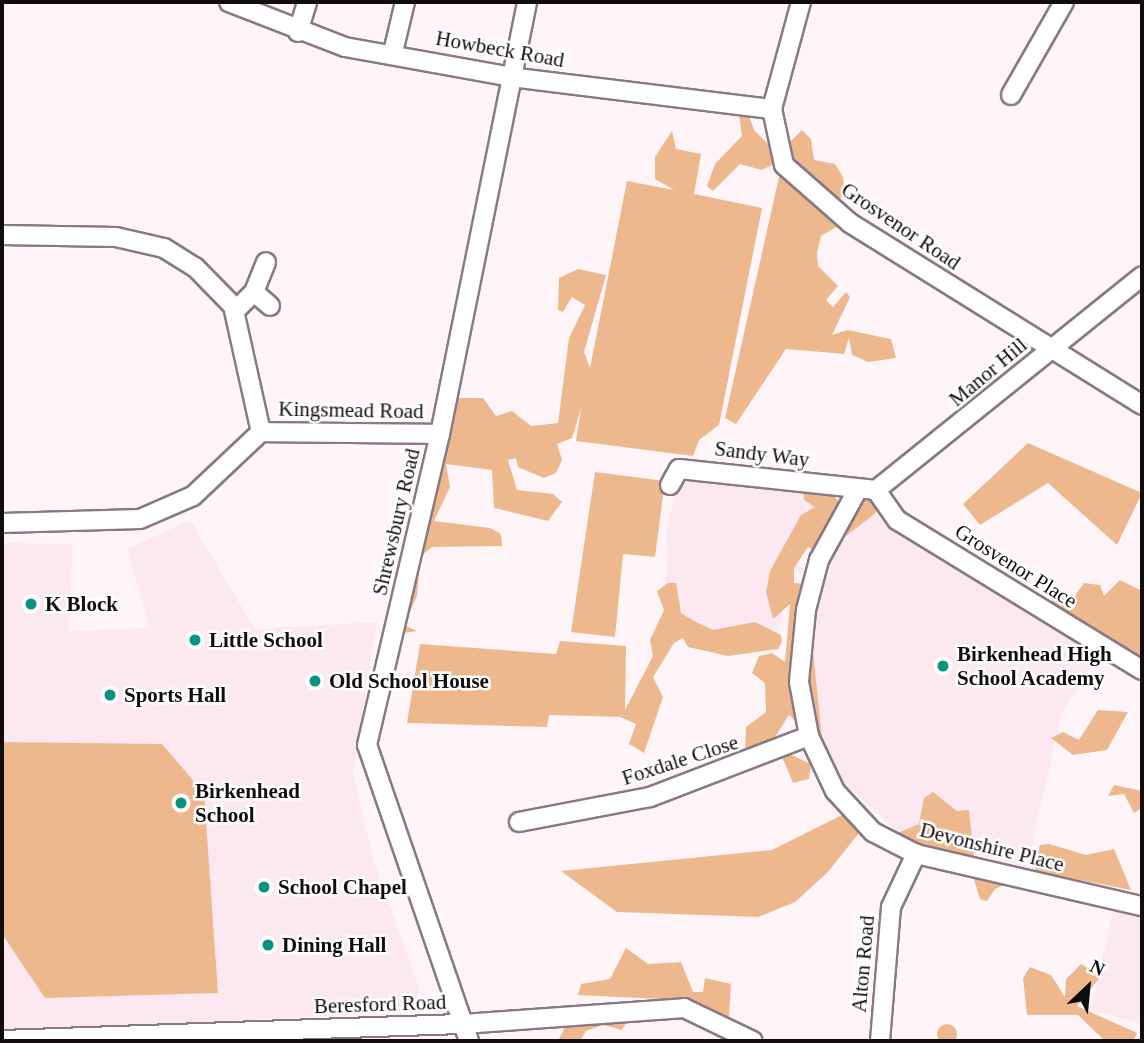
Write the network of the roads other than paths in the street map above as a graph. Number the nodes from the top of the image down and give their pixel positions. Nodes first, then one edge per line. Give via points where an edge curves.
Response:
1 (229, 2) edge
2 (307, 2) edge
3 (405, 2) edge
4 (527, 2) edge
5 (801, 2) edge
6 (1064, 2) edge
7 (298, 32) junction
8 (393, 52) junction
9 (510, 76) junction
10 (1011, 95) dead end
11 (772, 109) junction
12 (2, 235) edge
13 (266, 262) dead end
14 (1142, 276) edge
15 (254, 292) junction
16 (270, 306) dead end
17 (235, 311) junction
18 (1050, 350) junction
19 (1142, 405) edge
20 (261, 432) junction
21 (440, 434) junction
22 (670, 485) dead end
23 (867, 490) junction
24 (2, 523) edge
25 (1142, 670) edge
26 (809, 736) junction
27 (519, 822) dead end
28 (916, 854) junction
29 (1142, 906) edge
30 (466, 1033) edge
31 (139, 1038) edge
32 (2, 1040) edge
33 (752, 1041) edge
34 (880, 1041) edge

1 - 7 street, Howbeck Road
2 - 7 street
3 - 8 street
4 - 9 street, Shrewsbury Road
5 - 11 street, Grosvenor Road
6 - 10 street
7 - 8 street, Howbeck Road via 345,47
8 - 9 street, Howbeck Road
9 - 11 street, Howbeck Road
9 - 21 street, Shrewsbury Road
11 - 18 street, Grosvenor Road via 784,165 850,223
12 - 17 street via 116,237 164,247 195,267
13 - 15 street
14 - 18 street, Manor Hill
15 - 16 street
15 - 17 street
17 - 20 street
18 - 19 street, Grosvenor Road
18 - 23 street, Manor Hill
20 - 21 street, Kingsmead Road
20 - 24 street via 193,496 140,519
21 - 30 street, Shrewsbury Road via 367,745
22 - 23 street, Sandy Way via 679,469
23 - 25 street, Grosvenor Place via 897,520
23 - 26 street, Devonshire Place via 819,560 806,610 799,682
26 - 27 street, Foxdale Close via 650,797
26 - 28 street, Devonshire Place via 835,791 873,832
28 - 29 street, Devonshire Place
28 - 34 street, Alton Road via 891,907
30 - 31 street, Beresford Road
30 - 33 street, Beresford Road via 684,1008
31 - 32 street, Beresford Road

